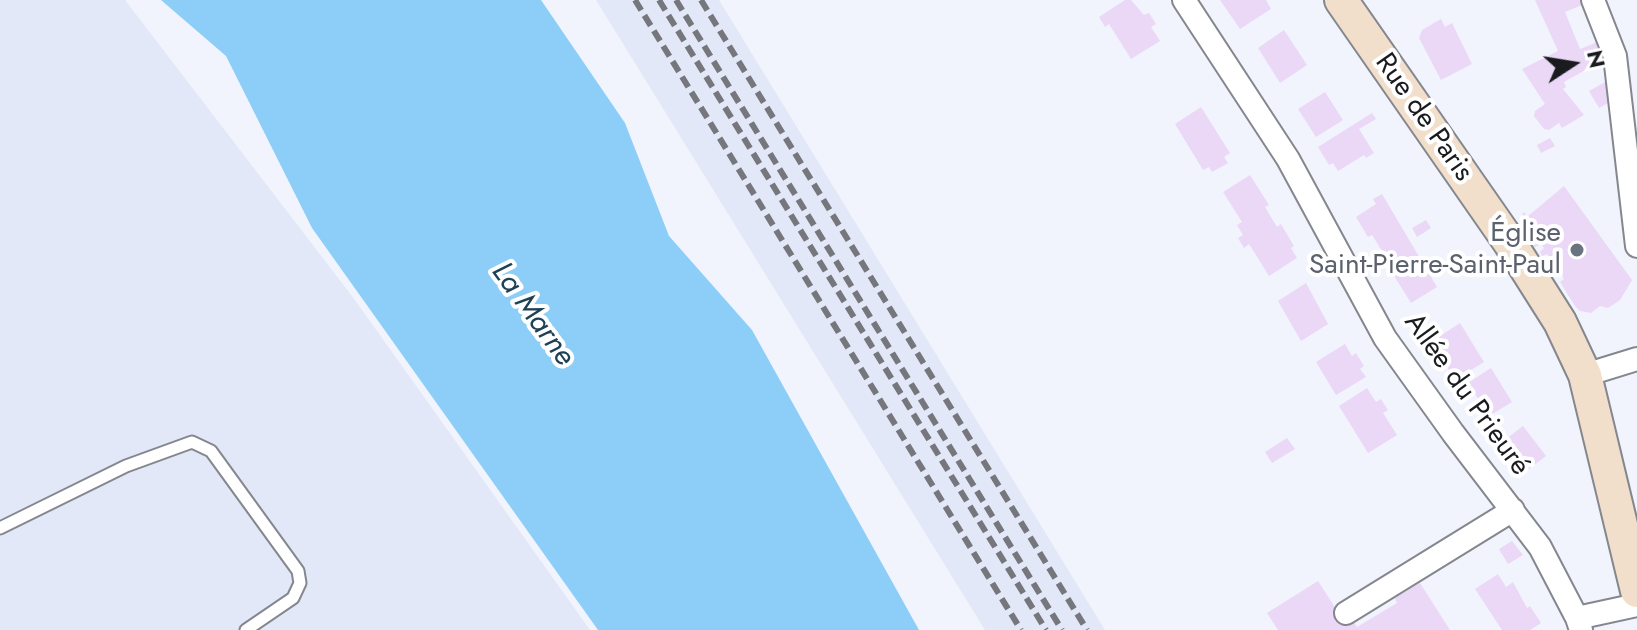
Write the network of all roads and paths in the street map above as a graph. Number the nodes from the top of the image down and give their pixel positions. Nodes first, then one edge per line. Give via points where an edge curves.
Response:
1 (1184, 0) edge
2 (1341, 0) edge
3 (1593, 0) edge
4 (1637, 246) edge
5 (1637, 351) edge
6 (1637, 359) edge
7 (1585, 375) junction
8 (1513, 510) junction
9 (0, 528) edge
10 (1637, 591) edge
11 (1637, 605) edge
12 (1346, 613) dead end
13 (1579, 624) edge
14 (246, 630) edge

1 - 8 street, Allée du Prieuré via 1288,159 1385,338
2 - 7 main road, Rue de Paris via 1510,243 1560,322
3 - 4 street via 1615,56
5 - 6 street
6 - 7 street
7 - 10 main road, Rue de Paris
8 - 12 street
8 - 13 street, Allée du Prieuré via 1540,547
9 - 14 lane via 126,466 192,442 211,451 298,571 300,583 293,598
11 - 13 street

